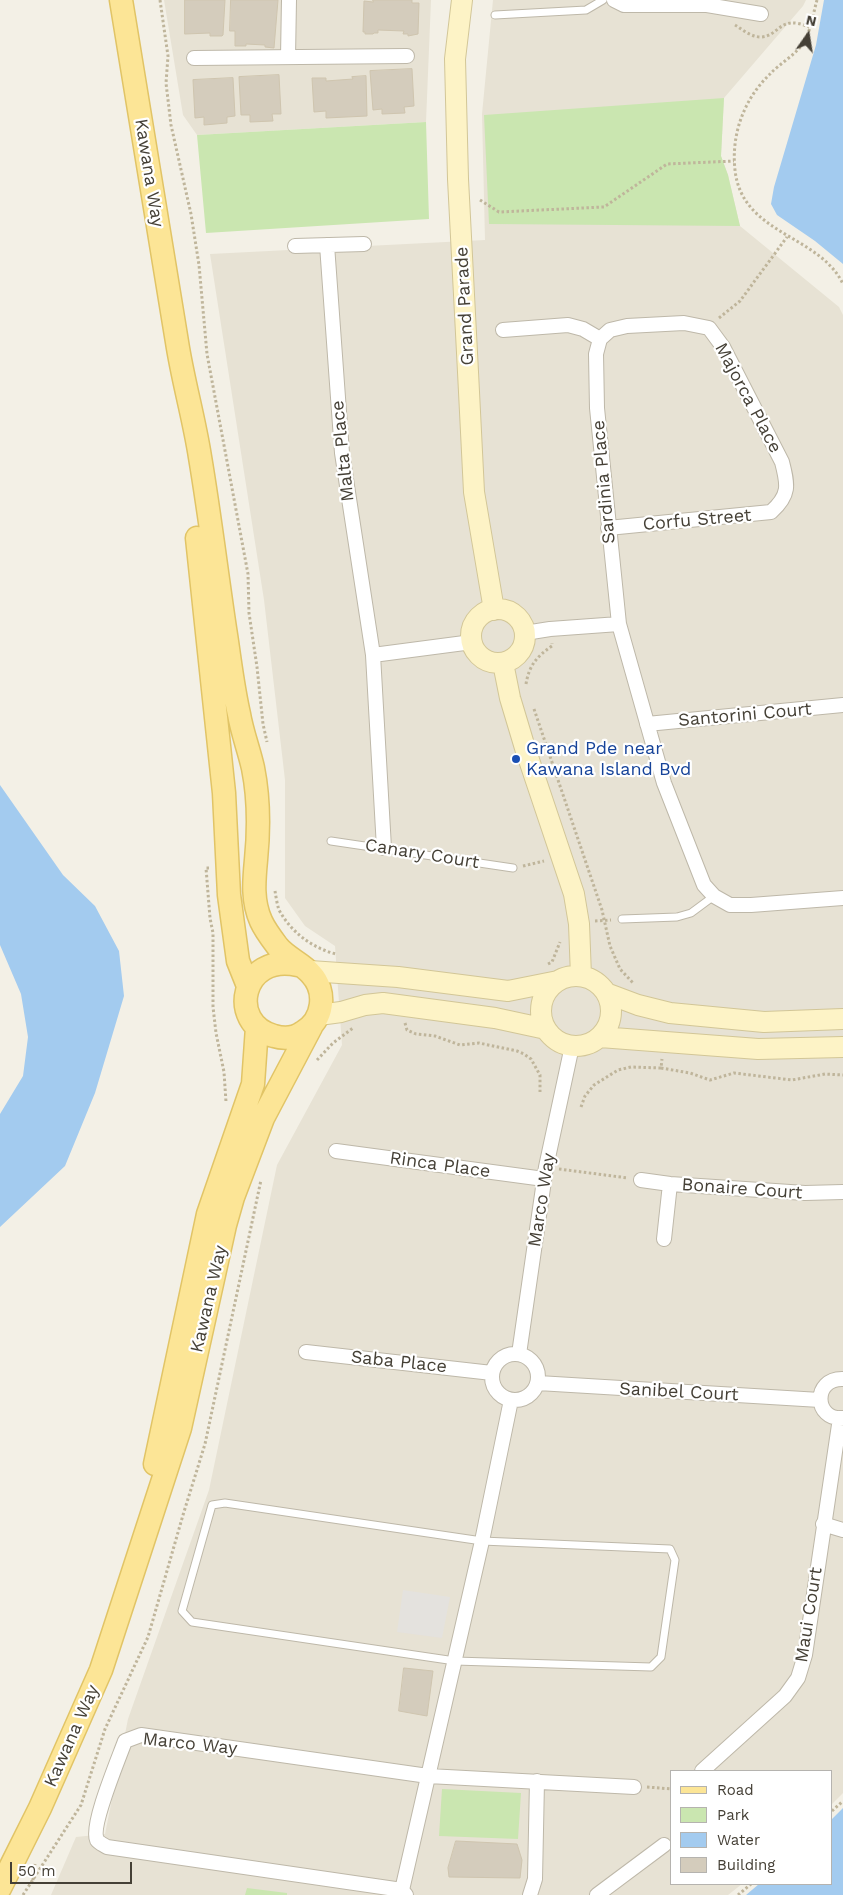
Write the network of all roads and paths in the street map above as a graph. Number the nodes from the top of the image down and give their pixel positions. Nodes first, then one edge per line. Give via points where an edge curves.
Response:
1 (121, 0) edge
2 (160, 0) edge
3 (289, 0) edge
4 (462, 0) edge
5 (603, 0) edge
6 (614, 0) edge
7 (817, 0) edge
8 (707, 3) edge
9 (761, 14) dead end
10 (495, 15) dead end
11 (407, 56) dead end
12 (288, 57) junction
13 (194, 58) dead end
14 (734, 161) junction
15 (480, 200) dead end
16 (788, 237) junction
17 (364, 244) dead end
18 (326, 245) junction
19 (295, 246) dead end
20 (843, 284) edge
21 (709, 328) junction
22 (504, 330) dead end
23 (600, 340) junction
24 (177, 346) junction
25 (782, 503) joint
26 (608, 528) junction
27 (494, 610) junction
28 (619, 624) junction
29 (550, 629) junction
30 (525, 633) junction
31 (472, 642) junction
32 (373, 655) junction
33 (502, 663) junction
34 (526, 685) dead end
35 (532, 704) dead end
36 (843, 706) edge
37 (647, 724) junction
38 (268, 745) dead end
39 (331, 841) dead end
40 (384, 848) junction
41 (563, 857) junction
42 (513, 868) joint
43 (274, 884) dead end
44 (714, 896) junction
45 (843, 898) edge
46 (622, 919) dead end
47 (603, 920) junction
48 (579, 924) junction
49 (560, 935) dead end
50 (340, 955) dead end
51 (304, 968) junction
52 (552, 973) junction
53 (580, 976) junction
54 (248, 986) junction
55 (640, 988) dead end
56 (606, 993) junction
57 (843, 1019) edge
58 (315, 1021) junction
59 (397, 1023) dead end
60 (360, 1024) dead end
61 (257, 1027) junction
62 (546, 1029) junction
63 (600, 1037) junction
64 (572, 1046) junction
65 (843, 1047) edge
66 (663, 1052) dead end
67 (316, 1061) dead end
68 (661, 1068) junction
69 (843, 1074) edge
70 (540, 1092) dead end
71 (581, 1107) dead end
72 (336, 1152) dead end
73 (263, 1173) dead end
74 (545, 1173) junction
75 (641, 1180) joint
76 (670, 1184) junction
77 (843, 1192) edge
78 (664, 1239) dead end
79 (306, 1352) dead end
80 (518, 1354) junction
81 (492, 1373) junction
82 (843, 1375) edge
83 (843, 1379) edge
84 (538, 1383) junction
85 (511, 1400) junction
86 (820, 1400) junction
87 (841, 1418) edge
88 (823, 1524) junction
89 (843, 1530) edge
90 (482, 1541) junction
91 (131, 1580) junction
92 (455, 1661) junction
93 (703, 1770) edge
94 (428, 1776) junction
95 (537, 1781) junction
96 (634, 1787) joint
97 (670, 1789) edge
98 (843, 1801) edge
99 (833, 1810) edge
100 (664, 1845) dead end
101 (750, 1885) edge
102 (0, 1888) edge
103 (404, 1892) edge
104 (23, 1895) edge
105 (530, 1895) edge
106 (597, 1895) edge
107 (738, 1895) edge

1 - 24 main road, Kawana Way
2 - 38 path via 168,56 166,83 171,125 191,214 207,354 248,574 249,613
3 - 12 street
4 - 27 main road, Grand Parade via 455,59 474,492
5 - 10 lane via 586,10
6 - 8 street via 624,5
7 - 14 path via 803,44 769,74 742,114 735,136
8 - 9 street
11 - 12 street
12 - 13 street
14 - 15 path via 667,164 604,207 499,212
14 - 16 path via 736,183 746,202 760,218
16 - 20 path via 821,257
16 - 21 path via 740,301
17 - 18 street
18 - 19 street
18 - 32 street, Malta Place via 342,453
21 - 23 street, Majorca Place via 684,323 627,326 610,330
21 - 25 street, Majorca Place via 723,347 782,462 788,483
22 - 23 street via 568,325 583,329
23 - 26 street, Sardinia Place via 596,354 596,379
24 - 51 main road via 200,456 235,696 253,770 258,813 255,904 262,924 279,948
24 - 54 main road via 221,763 229,894 238,961
25 - 26 street, Corfu Street via 771,512
26 - 28 street, Sardinia Place
27 - 30 main road via 511,613 518,618
27 - 31 main road via 476,621
28 - 29 street
28 - 37 street, Sardinia Place
29 - 30 street
29 - 34 path via 552,646 528,670
30 - 33 main road via 522,649
31 - 32 street
31 - 33 main road via 480,656
32 - 40 street, Malta Place
33 - 41 main road via 525,748
35 - 47 path
36 - 37 street, Santorini Court
37 - 44 street, Sardinia Place via 664,783 704,885
39 - 40 lane, Canary Court
40 - 42 lane, Canary Court
41 - 42 path
41 - 48 main road
43 - 50 path via 279,908 291,926 312,944
44 - 45 street via 730,905
44 - 46 lane via 692,913 677,917
47 - 48 path
47 - 55 path via 620,969
48 - 53 main road
49 - 52 path
51 - 52 main road via 508,991
51 - 54 main road via 287,962 276,963 257,973
51 - 58 main road via 318,983 321,994 322,1004
52 - 53 main road
52 - 62 main road via 543,999
53 - 56 main road via 592,980
54 - 61 main road via 246,1006
56 - 57 main road via 670,1013 764,1022
56 - 63 main road via 611,1015
58 - 61 main road via 302,1034 290,1038 278,1038
58 - 62 main road via 365,1005 383,1003 495,1018
58 - 91 main road, Kawana Way via 263,1118 233,1198 180,1428
59 - 70 path via 416,1034 435,1036 460,1045 479,1043 524,1054 540,1074
60 - 67 path via 346,1032
61 - 91 main road, Kawana Way via 253,1084 208,1214
62 - 64 main road via 557,1040
63 - 64 main road via 591,1043
63 - 65 main road via 758,1049
64 - 74 street, Marco Way
66 - 68 path
68 - 69 path via 710,1080 734,1073 792,1080
68 - 71 path via 618,1070 594,1086
72 - 74 street, Rinca Place
73 - 104 path via 205,1444 148,1637 105,1729 81,1805
74 - 75 path
74 - 80 street, Marco Way
75 - 76 street, Bonaire Court
76 - 77 street, Bonaire Court via 805,1193
76 - 78 street
79 - 81 street, Saba Place
80 - 81 street via 505,1356
80 - 84 street via 532,1361 539,1376
81 - 85 street via 494,1387 504,1398
82 - 83 street
83 - 86 street via 826,1384
84 - 85 street via 524,1399
84 - 86 street, Sanibel Court
85 - 90 street, Marco Way
86 - 87 street via 824,1411
87 - 88 street, Maui Court
88 - 89 street
88 - 93 street, Maui Court via 805,1655 798,1678 784,1696
90 - 92 street, Marco Way
90 - 92 lane via 670,1550 675,1560 661,1656 650,1667
90 - 92 lane via 225,1502 212,1506 182,1611 192,1622
91 - 102 main road, Kawana Way via 101,1670 40,1808
92 - 94 street, Marco Way
94 - 95 street
94 - 103 street, Marco Way
94 - 103 street, Marco Way via 141,1735 125,1741 95,1829 98,1840 106,1847
95 - 96 street
95 - 105 street via 535,1879
96 - 97 path
98 - 99 path
100 - 106 street
101 - 107 path

